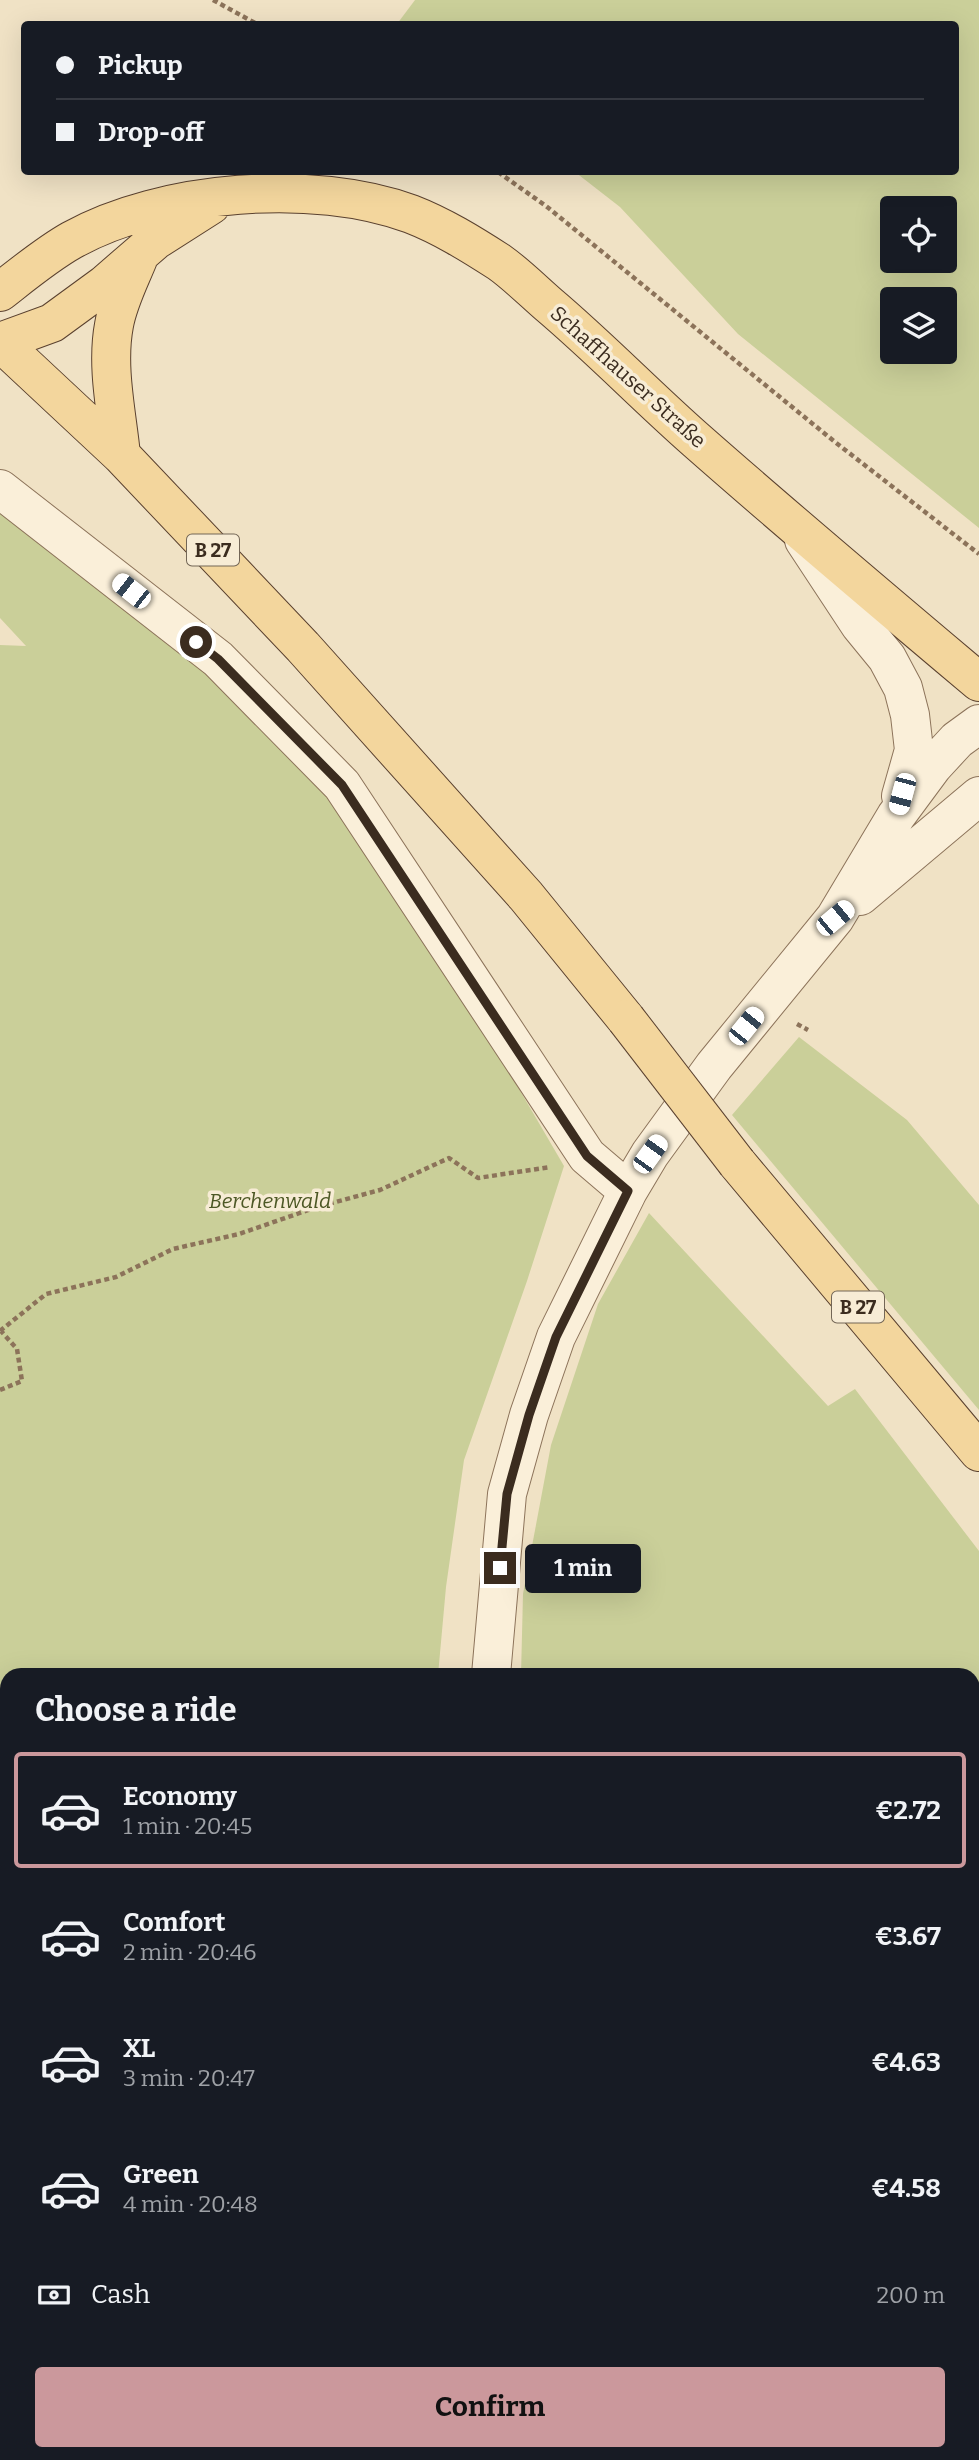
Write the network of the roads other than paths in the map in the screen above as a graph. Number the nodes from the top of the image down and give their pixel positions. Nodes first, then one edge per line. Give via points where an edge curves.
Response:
1 (222, 197) junction
2 (142, 251) junction
3 (0, 292) edge
4 (0, 342) edge
5 (121, 455) junction
6 (0, 489) edge
7 (796, 526) junction
8 (979, 682) edge
9 (979, 724) edge
10 (979, 796) edge
11 (896, 816) junction
12 (835, 918) junction
13 (628, 1191) junction
14 (979, 1452) edge
15 (492, 1668) edge

1 - 2 main road, Schaffhauser Straße
1 - 3 main road, Schaffhauser Straße via 149,209 109,223 71,240
1 - 7 main road, Schaffhauser Straße via 321,195 410,214 447,230 502,264
2 - 4 main road, Schaffhauser Straße via 52,323
2 - 5 main road via 114,327 112,368
4 - 5 main road, B 27
5 - 14 main road, B 27, bridge via 303,647 526,896 737,1163
6 - 13 street via 218,659 342,785 587,1156
7 - 8 main road, Schaffhauser Straße
7 - 11 street via 904,688 914,750
9 - 11 street via 933,766
10 - 12 street
11 - 12 street
12 - 13 street via 714,1066
13 - 15 street via 556,1337 529,1415 507,1494

